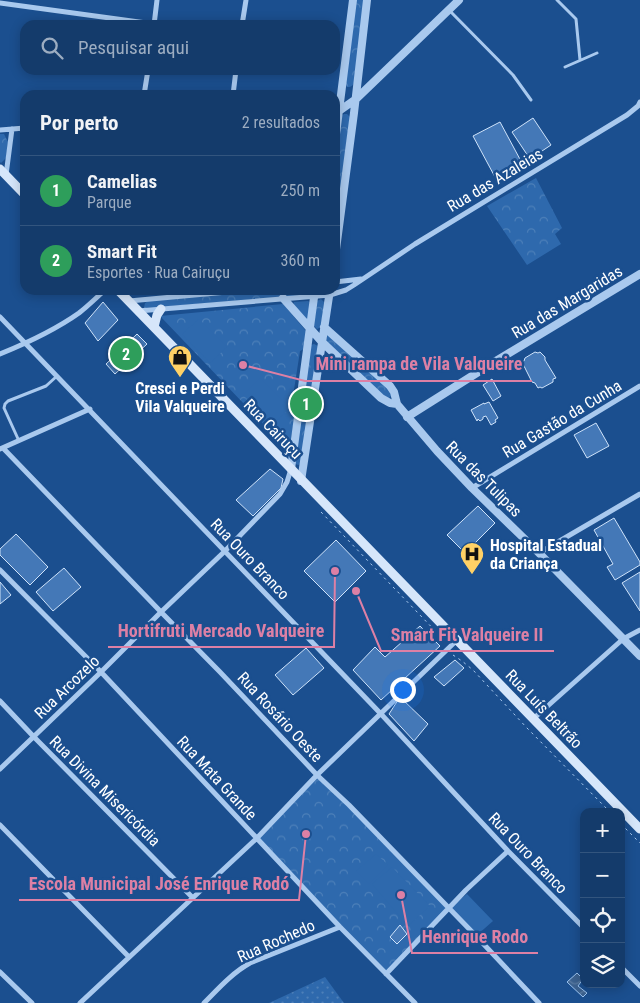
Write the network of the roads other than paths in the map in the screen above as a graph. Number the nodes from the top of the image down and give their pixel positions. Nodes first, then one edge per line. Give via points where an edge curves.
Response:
1 (157, 0) edge
2 (246, 0) edge
3 (353, 0) edge
4 (367, 0) edge
5 (459, 0) edge
6 (557, 0) edge
7 (0, 3) edge
8 (449, 10) junction
9 (119, 20) edge
10 (155, 20) edge
11 (243, 20) edge
12 (597, 54) dead end
13 (580, 60) junction
14 (564, 67) dead end
15 (147, 75) edge
16 (235, 75) edge
17 (145, 90) edge
18 (234, 90) edge
19 (356, 100) junction
20 (531, 100) dead end
21 (640, 102) edge
22 (340, 103) edge
23 (340, 110) edge
24 (20, 128) edge
25 (12, 129) junction
26 (0, 130) edge
27 (3, 172) edge
28 (20, 189) edge
29 (340, 220) edge
30 (640, 274) edge
31 (362, 279) junction
32 (340, 281) edge
33 (340, 291) edge
34 (99, 295) edge
35 (123, 295) edge
36 (193, 295) edge
37 (225, 295) edge
38 (302, 295) edge
39 (315, 295) edge
40 (330, 295) edge
41 (283, 298) junction
42 (129, 301) junction
43 (226, 303) junction
44 (161, 309) junction
45 (137, 311) junction
46 (0, 317) edge
47 (154, 327) junction
48 (324, 327) junction
49 (310, 328) junction
50 (322, 342) junction
51 (26, 343) junction
52 (0, 354) edge
53 (58, 376) junction
54 (640, 386) edge
55 (397, 404) junction
56 (90, 409) junction
57 (407, 417) junction
58 (19, 441) junction
59 (2, 449) edge
60 (291, 469) junction
61 (301, 480) junction
62 (472, 488) junction
63 (640, 494) edge
64 (225, 551) junction
65 (539, 553) junction
66 (0, 570) edge
67 (160, 612) junction
68 (640, 630) edge
69 (624, 639) junction
70 (457, 640) junction
71 (640, 656) edge
72 (101, 672) junction
73 (0, 701) edge
74 (381, 714) junction
75 (533, 719) junction
76 (34, 737) junction
77 (0, 769) edge
78 (318, 775) junction
79 (0, 825) edge
80 (640, 829) edge
81 (257, 838) junction
82 (508, 851) junction
83 (192, 897) junction
84 (449, 908) junction
85 (580, 924) edge
86 (340, 927) junction
87 (129, 957) junction
88 (625, 970) edge
89 (0, 972) edge
90 (386, 974) junction
91 (640, 986) edge
92 (32, 1003) edge
93 (80, 1003) edge
94 (204, 1003) edge
95 (415, 1003) edge
96 (539, 1003) edge

1 - 10 street
2 - 11 street
3 - 22 street
4 - 19 street
5 - 8 street
6 - 13 lane via 576,20
7 - 9 street
8 - 19 street
8 - 20 lane via 513,75
12 - 13 lane
13 - 14 lane
15 - 17 street
16 - 18 street
19 - 23 street
19 - 29 street
21 - 31 street, Rua das Azaleias via 627,115
24 - 25 street
25 - 26 street
25 - 27 street
27 - 28 main road
30 - 57 street, Rua das Margaridas
31 - 32 street, Rua das Azaleias
31 - 33 street, Rua das Azaleias
34 - 51 street via 78,313
35 - 42 main road, Rua Cairuçu
36 - 42 street
37 - 43 street
38 - 41 street, Rua das Azaleias
39 - 49 street
40 - 48 street
41 - 43 street, Rua das Azaleias
41 - 49 street, Rua das Tulipas
42 - 45 main road, Rua Cairuçu
43 - 44 street, Rua das Azaleias
44 - 45 street, Rua das Azaleias
44 - 47 main road
45 - 47 main road, Rua Cairuçu
46 - 51 street, Rua Ouro Branco
47 - 60 main road, Rua Cairuçu
48 - 50 street
48 - 55 street, Rua das Tulipas via 390,386
49 - 50 street, Rua das Tulipas
49 - 60 street
50 - 55 street, Rua das Tulipas via 381,398
50 - 61 street
51 - 52 street
51 - 53 street, Rua Ouro Branco
53 - 56 street, Rua Ouro Branco
53 - 58 lane via 46,386 5,404
54 - 62 street, Rua Gastão da Cunha
55 - 57 street, Rua das Tulipas
56 - 58 street
56 - 64 street, Rua Ouro Branco
57 - 62 street, Rua das Tulipas
58 - 59 street
59 - 67 street, Rua Rosário Oeste
60 - 61 main road, Rua Cairuçu
60 - 64 street, Rua Arcozelo via 280,494
61 - 70 main road, Rua Luís Beltrão
62 - 65 street, Rua das Tulipas
63 - 65 street
64 - 67 street, Rua Arcozelo
64 - 74 street, Rua Ouro Branco
65 - 69 street, Rua das Tulipas
66 - 72 street, Rua Mata Grande
67 - 72 street, Rua Arcozelo
67 - 78 street, Rua Rosário Oeste
68 - 69 street
69 - 71 street, Rua das Tulipas
69 - 75 street
70 - 74 street
70 - 75 main road, Rua Luís Beltrão
72 - 76 street, Rua Arcozelo
72 - 81 street, Rua Mata Grande
73 - 76 street, Rua Divina Misericórdia
74 - 78 street
74 - 82 street, Rua Ouro Branco
75 - 80 main road, Rua Luís Beltrão
76 - 77 street, Rua Arcozelo
76 - 83 street, Rua Divina Misericórdia
78 - 81 street
78 - 84 street, Rua Rosário Oeste
79 - 87 street
81 - 83 street
81 - 86 street, Rua Mata Grande
82 - 84 street
82 - 85 street, Rua Ouro Branco
83 - 87 street
84 - 90 street
84 - 96 street, Rua Rosário Oeste
86 - 90 street, Rua Mata Grande
86 - 94 street, Rua Rochedo via 250,963 230,977
87 - 93 street
88 - 91 street
89 - 92 street
90 - 95 street, Rua Mata Grande

